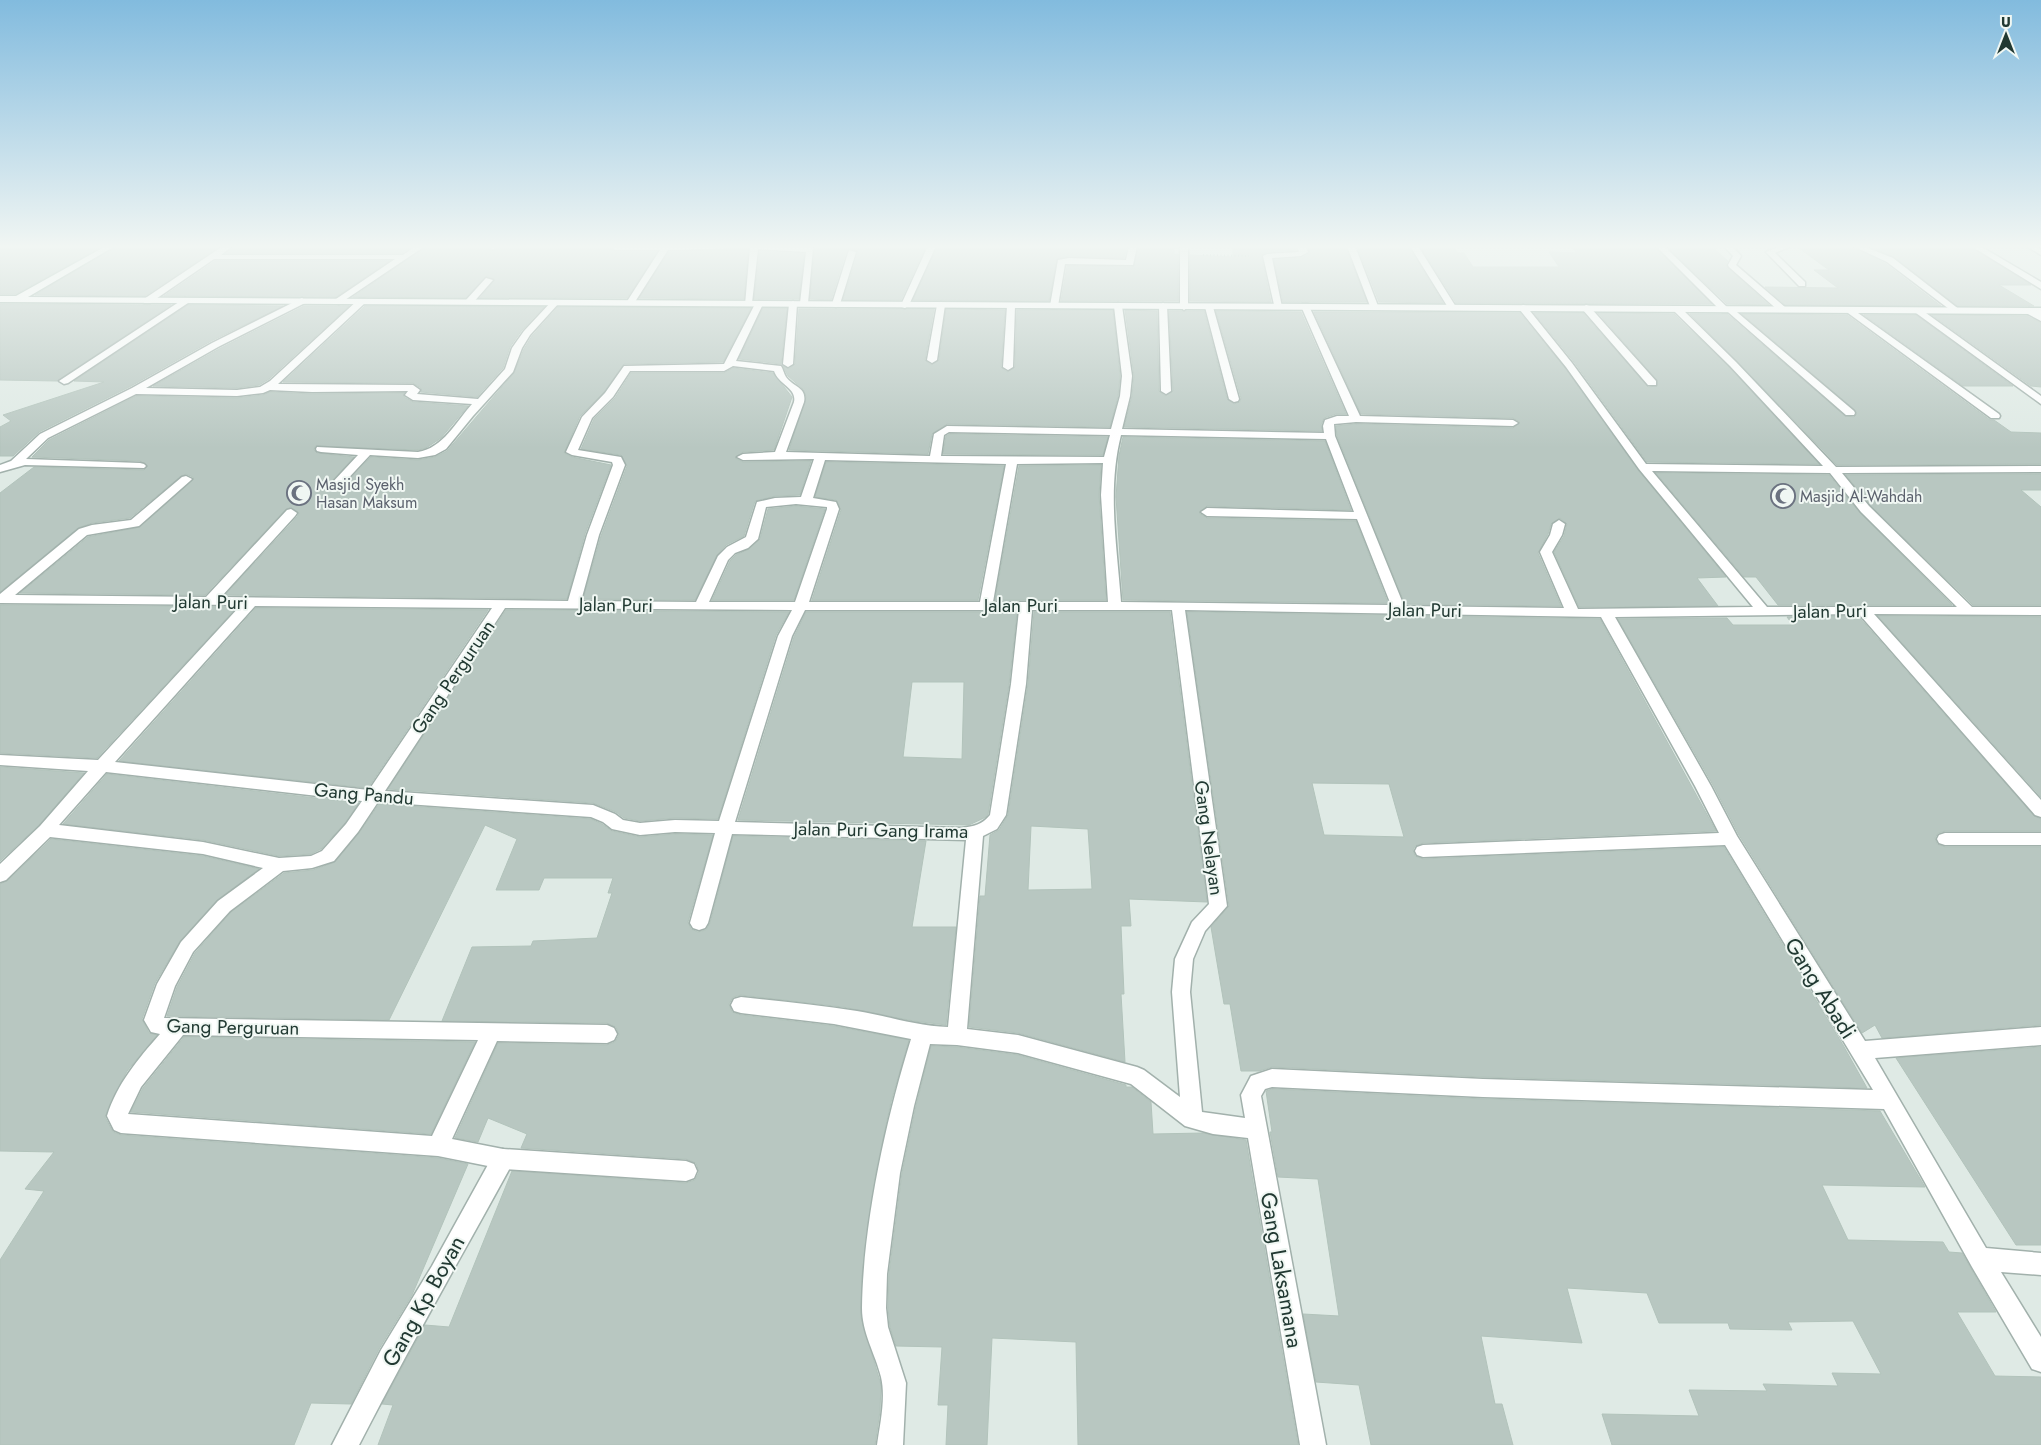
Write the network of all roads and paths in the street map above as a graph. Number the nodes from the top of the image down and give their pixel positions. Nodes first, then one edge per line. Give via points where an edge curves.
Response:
1 (165, 313) edge
2 (277, 313) edge
3 (349, 313) edge
4 (545, 313) edge
5 (754, 313) edge
6 (792, 313) edge
7 (940, 313) edge
8 (1011, 313) edge
9 (1119, 313) edge
10 (1164, 313) edge
11 (1211, 313) edge
12 (1308, 313) edge
13 (1527, 313) edge
14 (1591, 313) edge
15 (1681, 313) edge
16 (1732, 313) edge
17 (1854, 313) edge
18 (1924, 313) edge
19 (932, 360) dead end
20 (730, 363) junction
21 (788, 364) dead end
22 (1008, 367) dead end
23 (64, 381) dead end
24 (1652, 383) dead end
25 (269, 387) junction
26 (134, 390) junction
27 (1166, 391) dead end
28 (1234, 399) dead end
29 (2041, 401) edge
30 (481, 402) junction
31 (1850, 413) dead end
32 (1995, 416) dead end
33 (1356, 419) junction
34 (1513, 423) dead end
35 (1116, 431) junction
36 (1330, 436) junction
37 (321, 449) dead end
38 (367, 452) junction
39 (779, 455) junction
40 (820, 456) junction
41 (743, 457) dead end
42 (936, 458) junction
43 (1109, 460) junction
44 (1012, 461) junction
45 (15, 463) junction
46 (140, 466) dead end
47 (1643, 467) junction
48 (0, 468) edge
49 (2041, 469) edge
50 (1833, 470) junction
51 (186, 479) dead end
52 (337, 484) dead end
53 (806, 501) junction
54 (1207, 512) dead end
55 (291, 514) dead end
56 (1363, 516) junction
57 (1559, 524) dead end
58 (1, 599) edge
59 (209, 602) junction
60 (251, 602) junction
61 (502, 602) junction
62 (574, 604) junction
63 (986, 605) junction
64 (1026, 605) junction
65 (701, 606) junction
66 (801, 606) junction
67 (1114, 606) junction
68 (1178, 606) junction
69 (1399, 610) junction
70 (1863, 610) junction
71 (1968, 610) junction
72 (1763, 611) junction
73 (2041, 611) edge
74 (1573, 613) junction
75 (1606, 613) junction
76 (0, 760) edge
77 (104, 766) junction
78 (372, 796) junction
79 (2041, 811) edge
80 (724, 827) junction
81 (46, 830) junction
82 (975, 832) junction
83 (1730, 839) junction
84 (1945, 839) dead end
85 (2041, 839) edge
86 (1422, 851) dead end
87 (278, 865) junction
88 (2, 870) edge
89 (699, 923) dead end
90 (741, 1005) dead end
91 (179, 1026) junction
92 (492, 1031) junction
93 (607, 1034) dead end
94 (927, 1035) junction
95 (957, 1036) junction
96 (2041, 1036) edge
97 (1860, 1050) junction
98 (1890, 1100) junction
99 (1192, 1119) junction
100 (1258, 1128) junction
101 (438, 1146) junction
102 (503, 1159) junction
103 (686, 1171) dead end
104 (1980, 1259) junction
105 (2041, 1264) edge
106 (2041, 1360) edge
107 (345, 1445) edge
108 (890, 1445) edge
109 (1313, 1445) edge

1 - 23 street
2 - 26 street
3 - 25 street
4 - 30 street via 517,348 510,370
5 - 20 street
6 - 21 street
7 - 19 street
8 - 22 street
9 - 35 street via 1127,376
10 - 27 street
11 - 28 street
12 - 33 street
13 - 47 street
14 - 24 street
15 - 50 street
16 - 31 street
17 - 32 street
18 - 29 street
20 - 39 street via 778,368 786,384 795,386 799,402
20 - 62 street via 724,368 627,368 609,395 587,417 572,452 617,459 619,465
25 - 26 street via 237,393
25 - 30 street via 413,388 415,390 410,395 413,397
26 - 45 street via 44,436
30 - 38 street via 442,447 432,453
33 - 34 street
33 - 36 street via 1330,422
35 - 36 street
35 - 42 street via 947,430 939,434
35 - 43 street
36 - 56 street
37 - 38 street
38 - 52 street
39 - 40 street
39 - 41 street
40 - 42 street
40 - 53 street
42 - 44 street
43 - 44 street
43 - 67 street via 1107,495
44 - 63 street
45 - 46 street
45 - 48 street
47 - 50 street
47 - 72 street
49 - 50 street
50 - 71 street via 1865,509
51 - 58 street via 135,523 83,532
53 - 65 street via 772,502 761,506 752,539 722,559
53 - 66 street via 829,503 833,509
54 - 56 street
55 - 59 street
56 - 69 street
57 - 74 street via 1546,552
58 - 59 street, Jalan Puri
59 - 60 street, Jalan Puri
60 - 61 street, Jalan Puri
60 - 77 street
61 - 62 street, Jalan Puri
61 - 78 street, Gang Perguruan
62 - 65 street, Jalan Puri
63 - 64 street, Jalan Puri
63 - 66 street, Jalan Puri
64 - 67 street, Jalan Puri
64 - 82 street, Jalan Puri Gang Irama via 1024,650 998,815 985,830
65 - 66 street, Jalan Puri
66 - 80 street via 785,636
67 - 68 street, Jalan Puri
68 - 69 street, Jalan Puri
68 - 99 street, Gang Nelayan via 1218,906 1198,927 1184,959 1181,992
69 - 74 street, Jalan Puri
70 - 71 street, Jalan Puri
70 - 72 street, Jalan Puri
70 - 79 street
71 - 73 street, Jalan Puri
72 - 75 street, Jalan Puri
74 - 75 street, Jalan Puri
75 - 83 street, Gang Abadi
76 - 77 street, Gang Pandu
77 - 78 street, Gang Pandu
77 - 81 street
78 - 80 street, Gang Pandu via 594,811 618,825 640,829
78 - 87 street, Gang Perguruan via 352,828 328,856 312,862
80 - 82 street, Jalan Puri Gang Irama
80 - 89 street
81 - 87 street via 204,848
81 - 88 street
82 - 95 street
83 - 86 street
83 - 97 street, Gang Abadi
84 - 85 street
87 - 91 street, Gang Perguruan via 224,906 187,947 166,984 154,1020 158,1026
90 - 94 street via 848,1017
91 - 92 street, Gang Perguruan
91 - 101 street via 119,1105 117,1116 121,1123
92 - 93 street, Gang Perguruan
92 - 101 street
94 - 95 street
94 - 108 street via 920,1040 898,1125 878,1235 874,1310 878,1343 893,1379
95 - 99 street via 1018,1044 1137,1076
96 - 97 street
97 - 98 street, Gang Abadi
98 - 100 street, Gang Laksamana via 1272,1078 1258,1082 1251,1095
98 - 104 street, Gang Abadi
99 - 100 street
100 - 109 street, Gang Laksamana
101 - 102 street
102 - 103 street
102 - 107 street, Gang Kp Boyan
104 - 105 street
104 - 106 street, Gang Abadi

